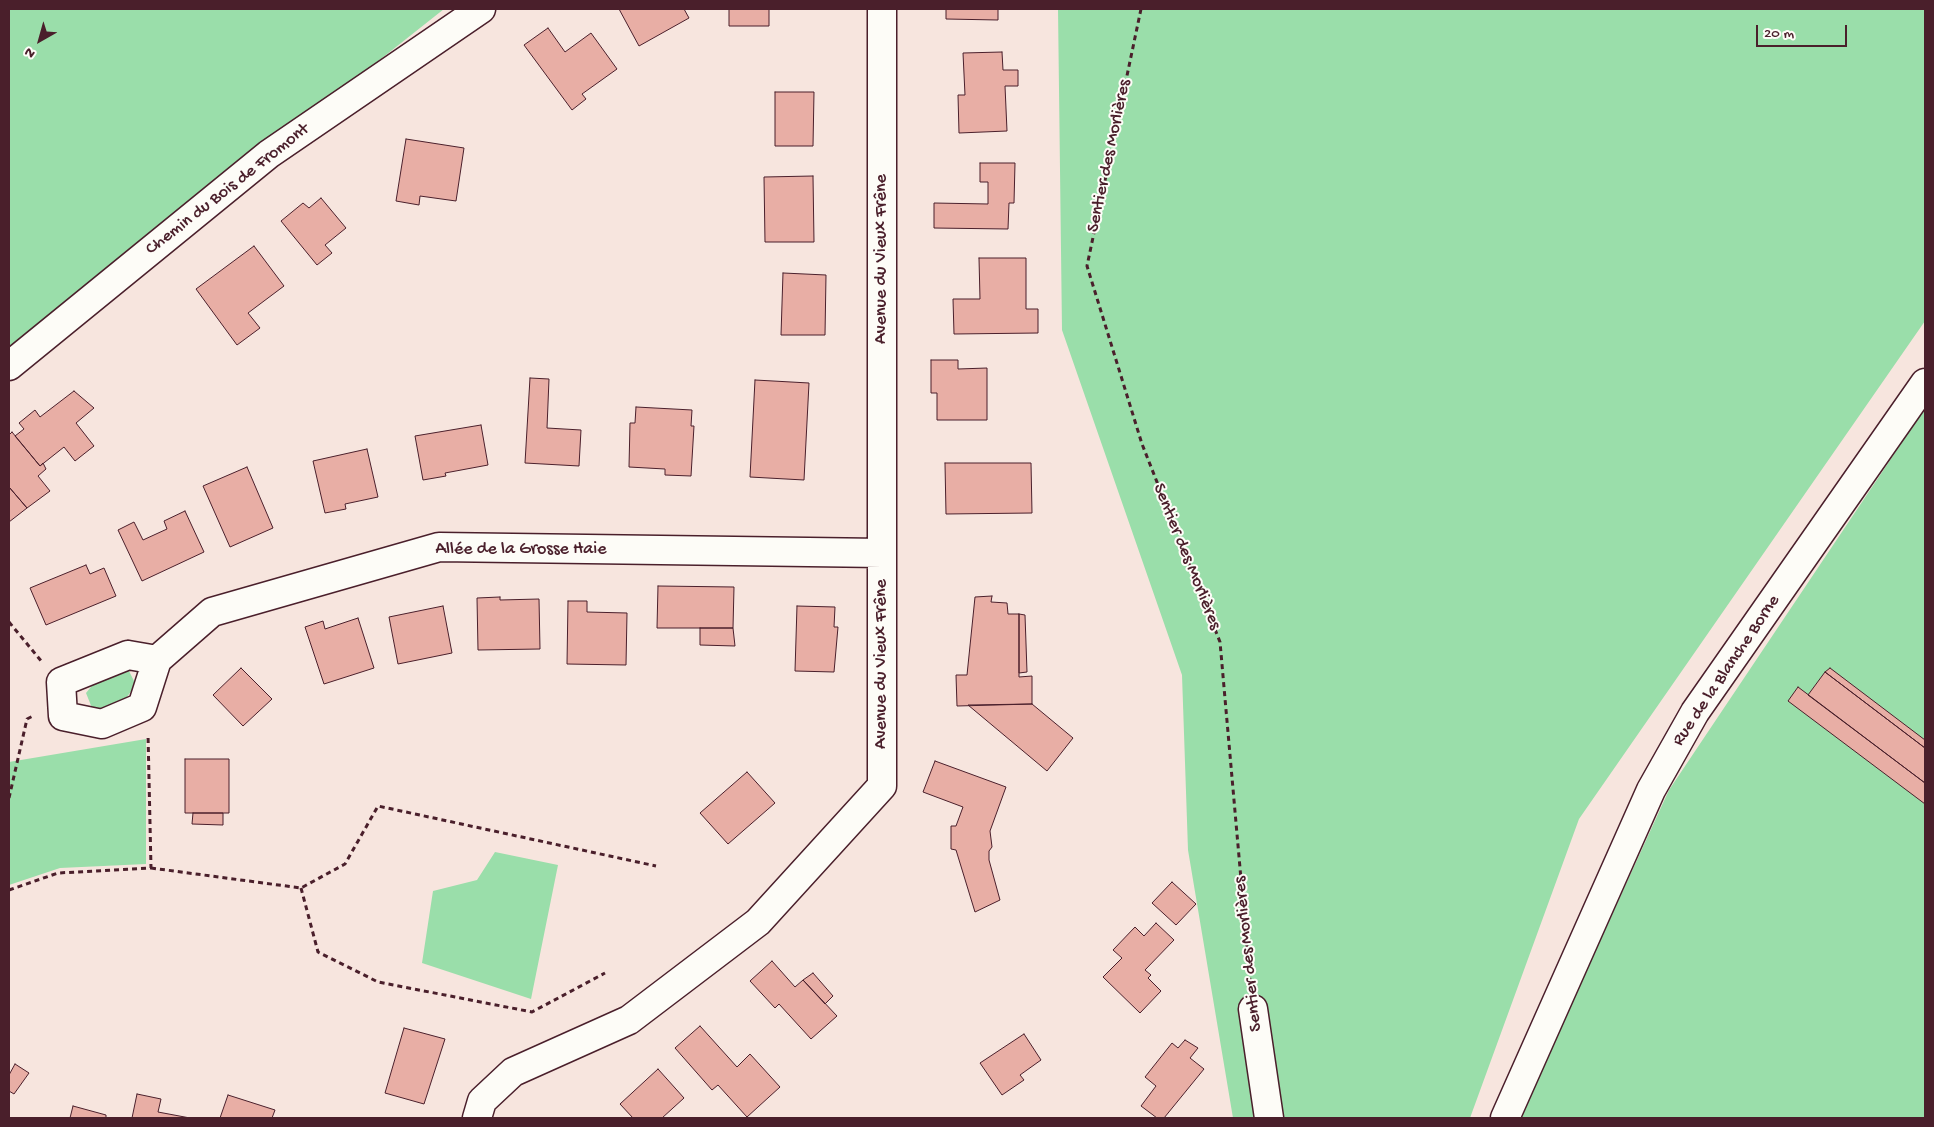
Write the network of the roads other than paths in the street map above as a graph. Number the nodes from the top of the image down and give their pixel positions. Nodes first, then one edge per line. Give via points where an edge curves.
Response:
1 (481, 9) edge
2 (882, 9) edge
3 (9, 366) edge
4 (1925, 383) edge
5 (882, 553) junction
6 (157, 660) junction
7 (1253, 1009) road end
8 (477, 1118) edge
9 (1269, 1118) edge
10 (1505, 1118) edge

1 - 3 street, Chemin du Bois de Fromont via 269,154
2 - 5 street, Avenue du Vieux Frêne
4 - 10 street, Rue de la Blanche Borne via 1695,712 1652,790
5 - 6 street, Allée de la Grosse Haie via 439,547 212,612
5 - 8 street, Avenue du Vieux Frêne via 882,786 758,922 629,1020 513,1072 482,1101
6 - 6 street via 142,707 102,724 63,716 61,692 128,655
7 - 9 street, Sentier des Morlières

